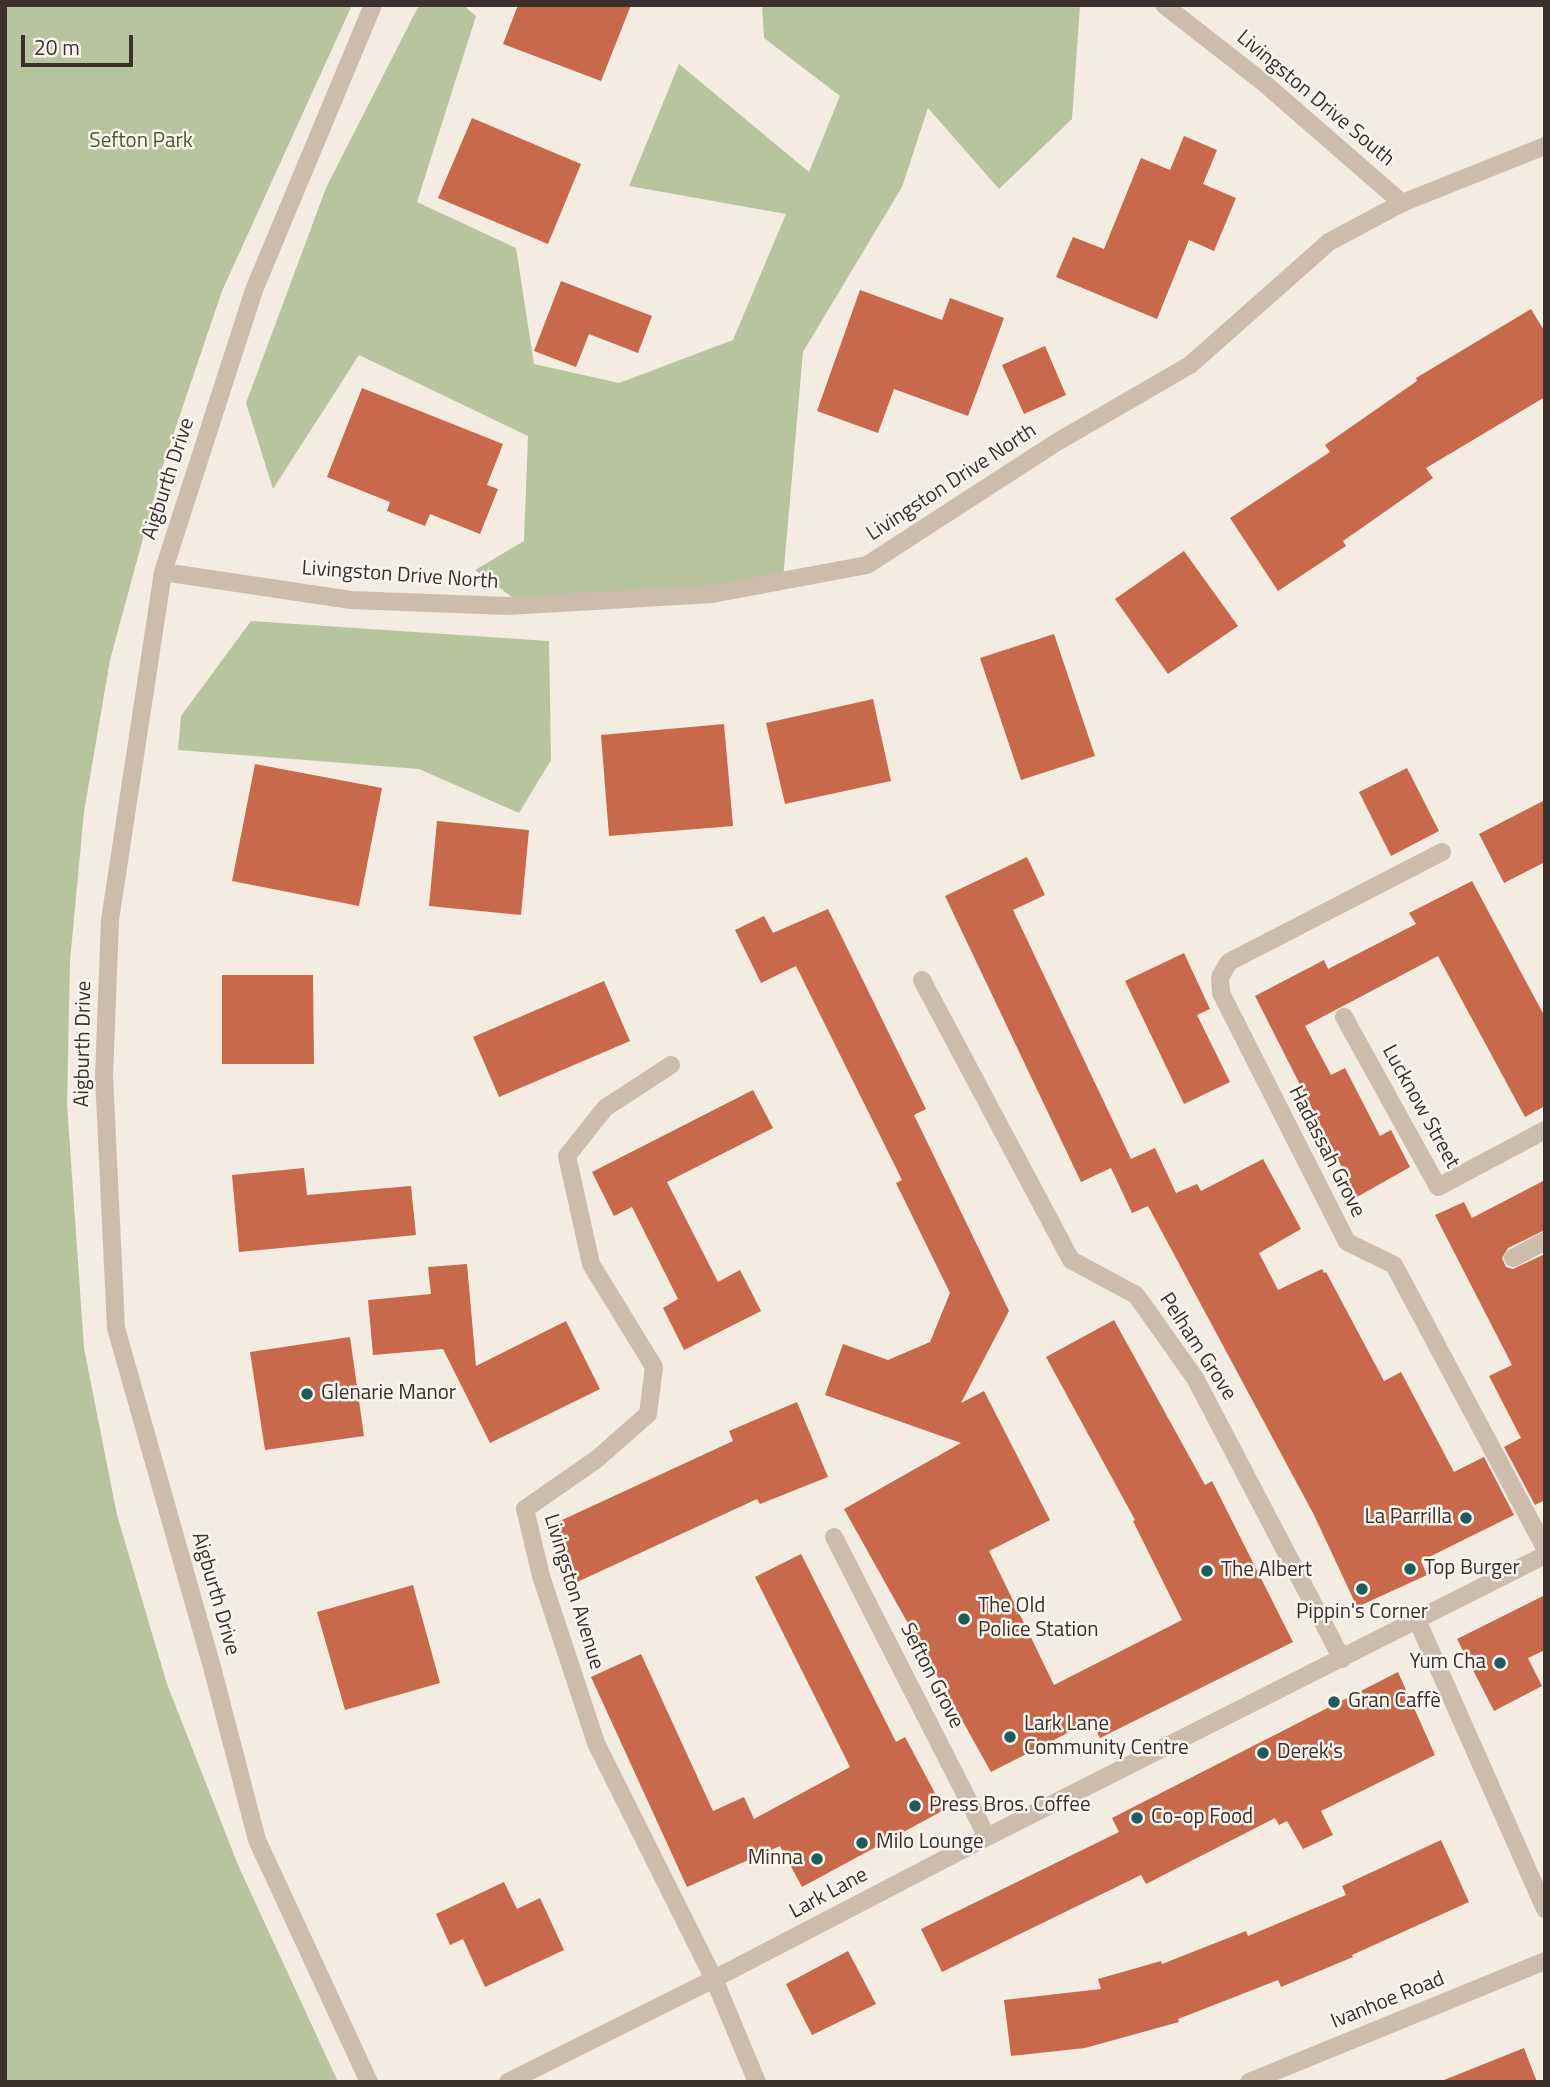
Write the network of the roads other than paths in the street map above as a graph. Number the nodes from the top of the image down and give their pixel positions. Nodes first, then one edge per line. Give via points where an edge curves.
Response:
1 (373, 5) edge
2 (1164, 5) edge
3 (1545, 146) edge
4 (1402, 203) junction
5 (163, 572) junction
6 (1442, 852) dead end
7 (922, 980) dead end
8 (1344, 1017) dead end
9 (671, 1065) dead end
10 (1545, 1130) edge
11 (1545, 1241) edge
12 (1513, 1258) dead end
13 (834, 1537) dead end
14 (1545, 1548) edge
15 (1545, 1555) edge
16 (1417, 1620) junction
17 (1342, 1659) junction
18 (987, 1836) junction
19 (1545, 1909) edge
20 (1545, 1961) edge
21 (714, 1979) junction
22 (369, 2082) edge
23 (508, 2082) edge
24 (757, 2082) edge
25 (1249, 2082) edge

1 - 5 street, Aigburth Drive via 254,290
2 - 4 street, Livingston Drive South via 1264,83
3 - 4 street, Livingston Drive North
4 - 5 street, Livingston Drive North via 1329,242 1190,365 1058,442 867,565 712,594 508,606 351,600
5 - 22 street, Aigburth Drive via 110,920 104,1076 116,1328 257,1840
6 - 14 street, Hadassah Grove via 1229,962 1220,977 1221,993 1347,1242 1394,1265
7 - 17 street, Pelham Grove via 1071,1260 1136,1295 1195,1378
8 - 10 street, Lucknow Street via 1438,1187
9 - 21 street, Livingston Avenue via 605,1108 568,1156 591,1264 654,1367 648,1415 597,1459 525,1510 541,1576 596,1743
11 - 12 street
13 - 18 street, Sefton Grove
15 - 16 street, Lark Lane
16 - 17 street, Lark Lane
16 - 19 street
17 - 18 street, Lark Lane
18 - 21 street, Lark Lane
20 - 25 street, Ivanhoe Road
21 - 23 street, Lark Lane
21 - 24 street

